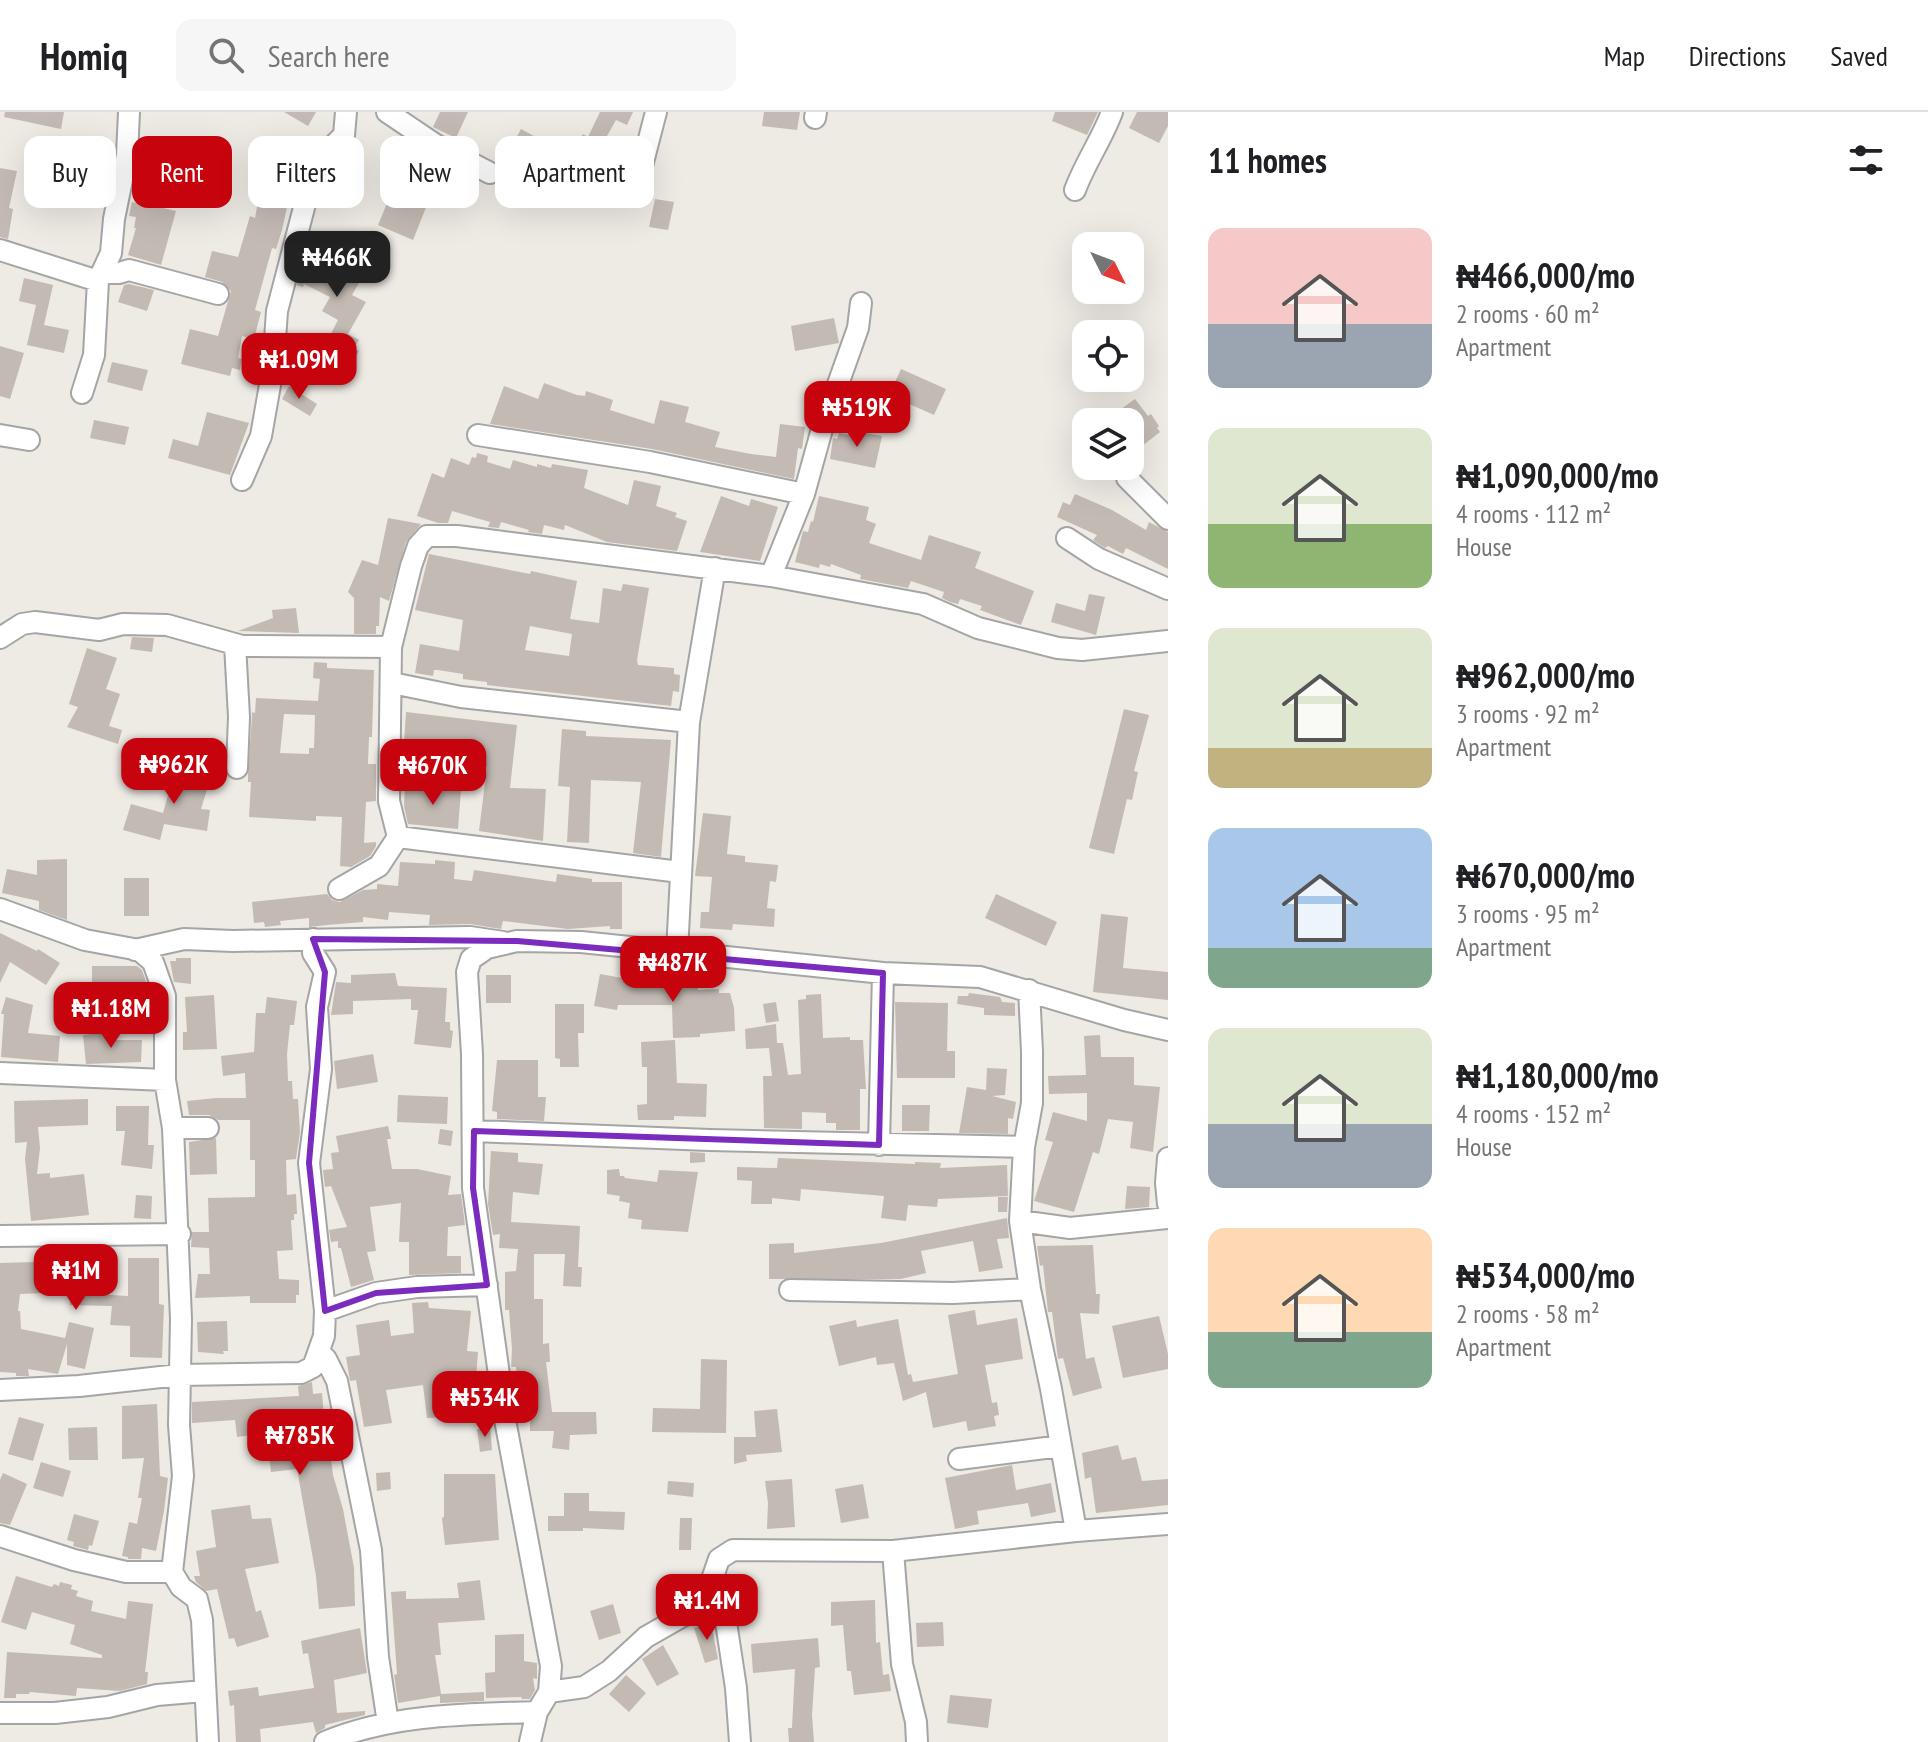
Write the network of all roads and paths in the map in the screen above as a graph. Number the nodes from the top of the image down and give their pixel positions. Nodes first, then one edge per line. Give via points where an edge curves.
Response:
1 (129, 112) edge
2 (346, 112) edge
3 (387, 112) edge
4 (656, 112) edge
5 (1112, 112) edge
6 (650, 136) edge
7 (490, 173) dead end
8 (1075, 190) dead end
9 (0, 250) edge
10 (100, 277) junction
11 (218, 294) dead end
12 (861, 303) dead end
13 (82, 393) dead end
14 (0, 435) edge
15 (478, 435) dead end
16 (29, 440) dead end
17 (242, 480) dead end
18 (1129, 480) edge
19 (804, 494) junction
20 (1168, 519) edge
21 (1067, 538) dead end
22 (715, 568) junction
23 (771, 576) junction
24 (1168, 589) edge
25 (0, 638) edge
26 (1168, 641) edge
27 (235, 644) junction
28 (391, 647) junction
29 (392, 683) junction
30 (689, 722) junction
31 (237, 768) dead end
32 (398, 837) junction
33 (680, 872) junction
34 (339, 889) dead end
35 (0, 909) edge
36 (184, 939) junction
37 (313, 939) junction
38 (511, 943) junction
39 (135, 950) junction
40 (677, 952) junction
41 (156, 971) junction
42 (883, 973) junction
43 (1029, 990) junction
44 (1168, 1030) edge
45 (0, 1073) edge
46 (165, 1080) junction
47 (173, 1128) junction
48 (208, 1128) dead end
49 (474, 1131) junction
50 (879, 1145) junction
51 (1024, 1147) junction
52 (1168, 1158) edge
53 (1168, 1204) edge
54 (1168, 1218) edge
55 (1020, 1221) junction
56 (180, 1234) junction
57 (0, 1236) edge
58 (487, 1285) junction
59 (1030, 1289) junction
60 (790, 1290) dead end
61 (325, 1311) junction
62 (320, 1353) junction
63 (179, 1375) junction
64 (0, 1390) edge
65 (1061, 1446) junction
66 (959, 1459) dead end
67 (1168, 1524) edge
68 (1076, 1531) junction
69 (0, 1536) edge
70 (893, 1551) junction
71 (172, 1572) junction
72 (708, 1591) junction
73 (204, 1691) junction
74 (549, 1692) junction
75 (537, 1712) junction
76 (0, 1713) edge
77 (388, 1723) junction
78 (208, 1742) edge
79 (325, 1742) edge
80 (530, 1742) edge
81 (740, 1742) edge
82 (917, 1742) edge

1 - 10 street via 111,253
2 - 17 street via 344,135 318,154 277,311 261,436
3 - 7 street
4 - 6 street
5 - 8 street
9 - 10 street
10 - 11 street via 129,270
10 - 13 street via 94,355
12 - 19 street via 858,328
14 - 16 street
15 - 19 street via 650,462
18 - 20 street
19 - 23 street
21 - 24 street via 1099,559
22 - 23 street
22 - 28 street via 427,536 411,566
22 - 30 street
23 - 26 street via 923,604 978,628 1058,648
25 - 27 street via 35,622 99,630 123,624 167,625
27 - 28 street
27 - 31 street
28 - 29 street
29 - 30 street via 461,697
29 - 32 street via 389,801
30 - 33 street
32 - 33 street
32 - 34 street via 379,866
33 - 40 street
35 - 39 street via 85,940
36 - 37 street
36 - 39 street
36 - 41 street
37 - 38 street via 470,937
37 - 61 street via 313,953 325,972 317,1007 321,1069 309,1163
38 - 40 street via 581,942
38 - 49 street via 487,948 471,959 467,972
39 - 41 street via 147,955
40 - 42 street
41 - 46 street via 165,996
42 - 43 street via 980,977
42 - 50 street
43 - 44 street
43 - 51 street via 1032,1103
45 - 46 street
46 - 47 street
47 - 48 street
47 - 56 street
49 - 50 street
49 - 58 street via 473,1188
50 - 51 street
51 - 55 street
52 - 53 street
54 - 55 street via 1070,1228
55 - 59 street
56 - 57 street
56 - 63 street
58 - 61 street via 376,1293
58 - 74 street via 506,1425 551,1666
59 - 60 street
59 - 65 street
61 - 62 street
62 - 63 street via 313,1367 301,1373
62 - 77 street via 337,1381 371,1550
63 - 64 street
63 - 71 street via 183,1476
65 - 66 street
65 - 68 street
67 - 68 street
68 - 70 street
69 - 71 street via 126,1572
70 - 72 street via 733,1550 719,1559
70 - 82 street via 902,1664
71 - 73 street via 197,1599
72 - 74 street via 695,1609 646,1637 584,1687
72 - 81 street via 726,1622
73 - 76 street via 55,1713
73 - 78 street
74 - 75 street
75 - 77 street
75 - 80 street
77 - 79 street

